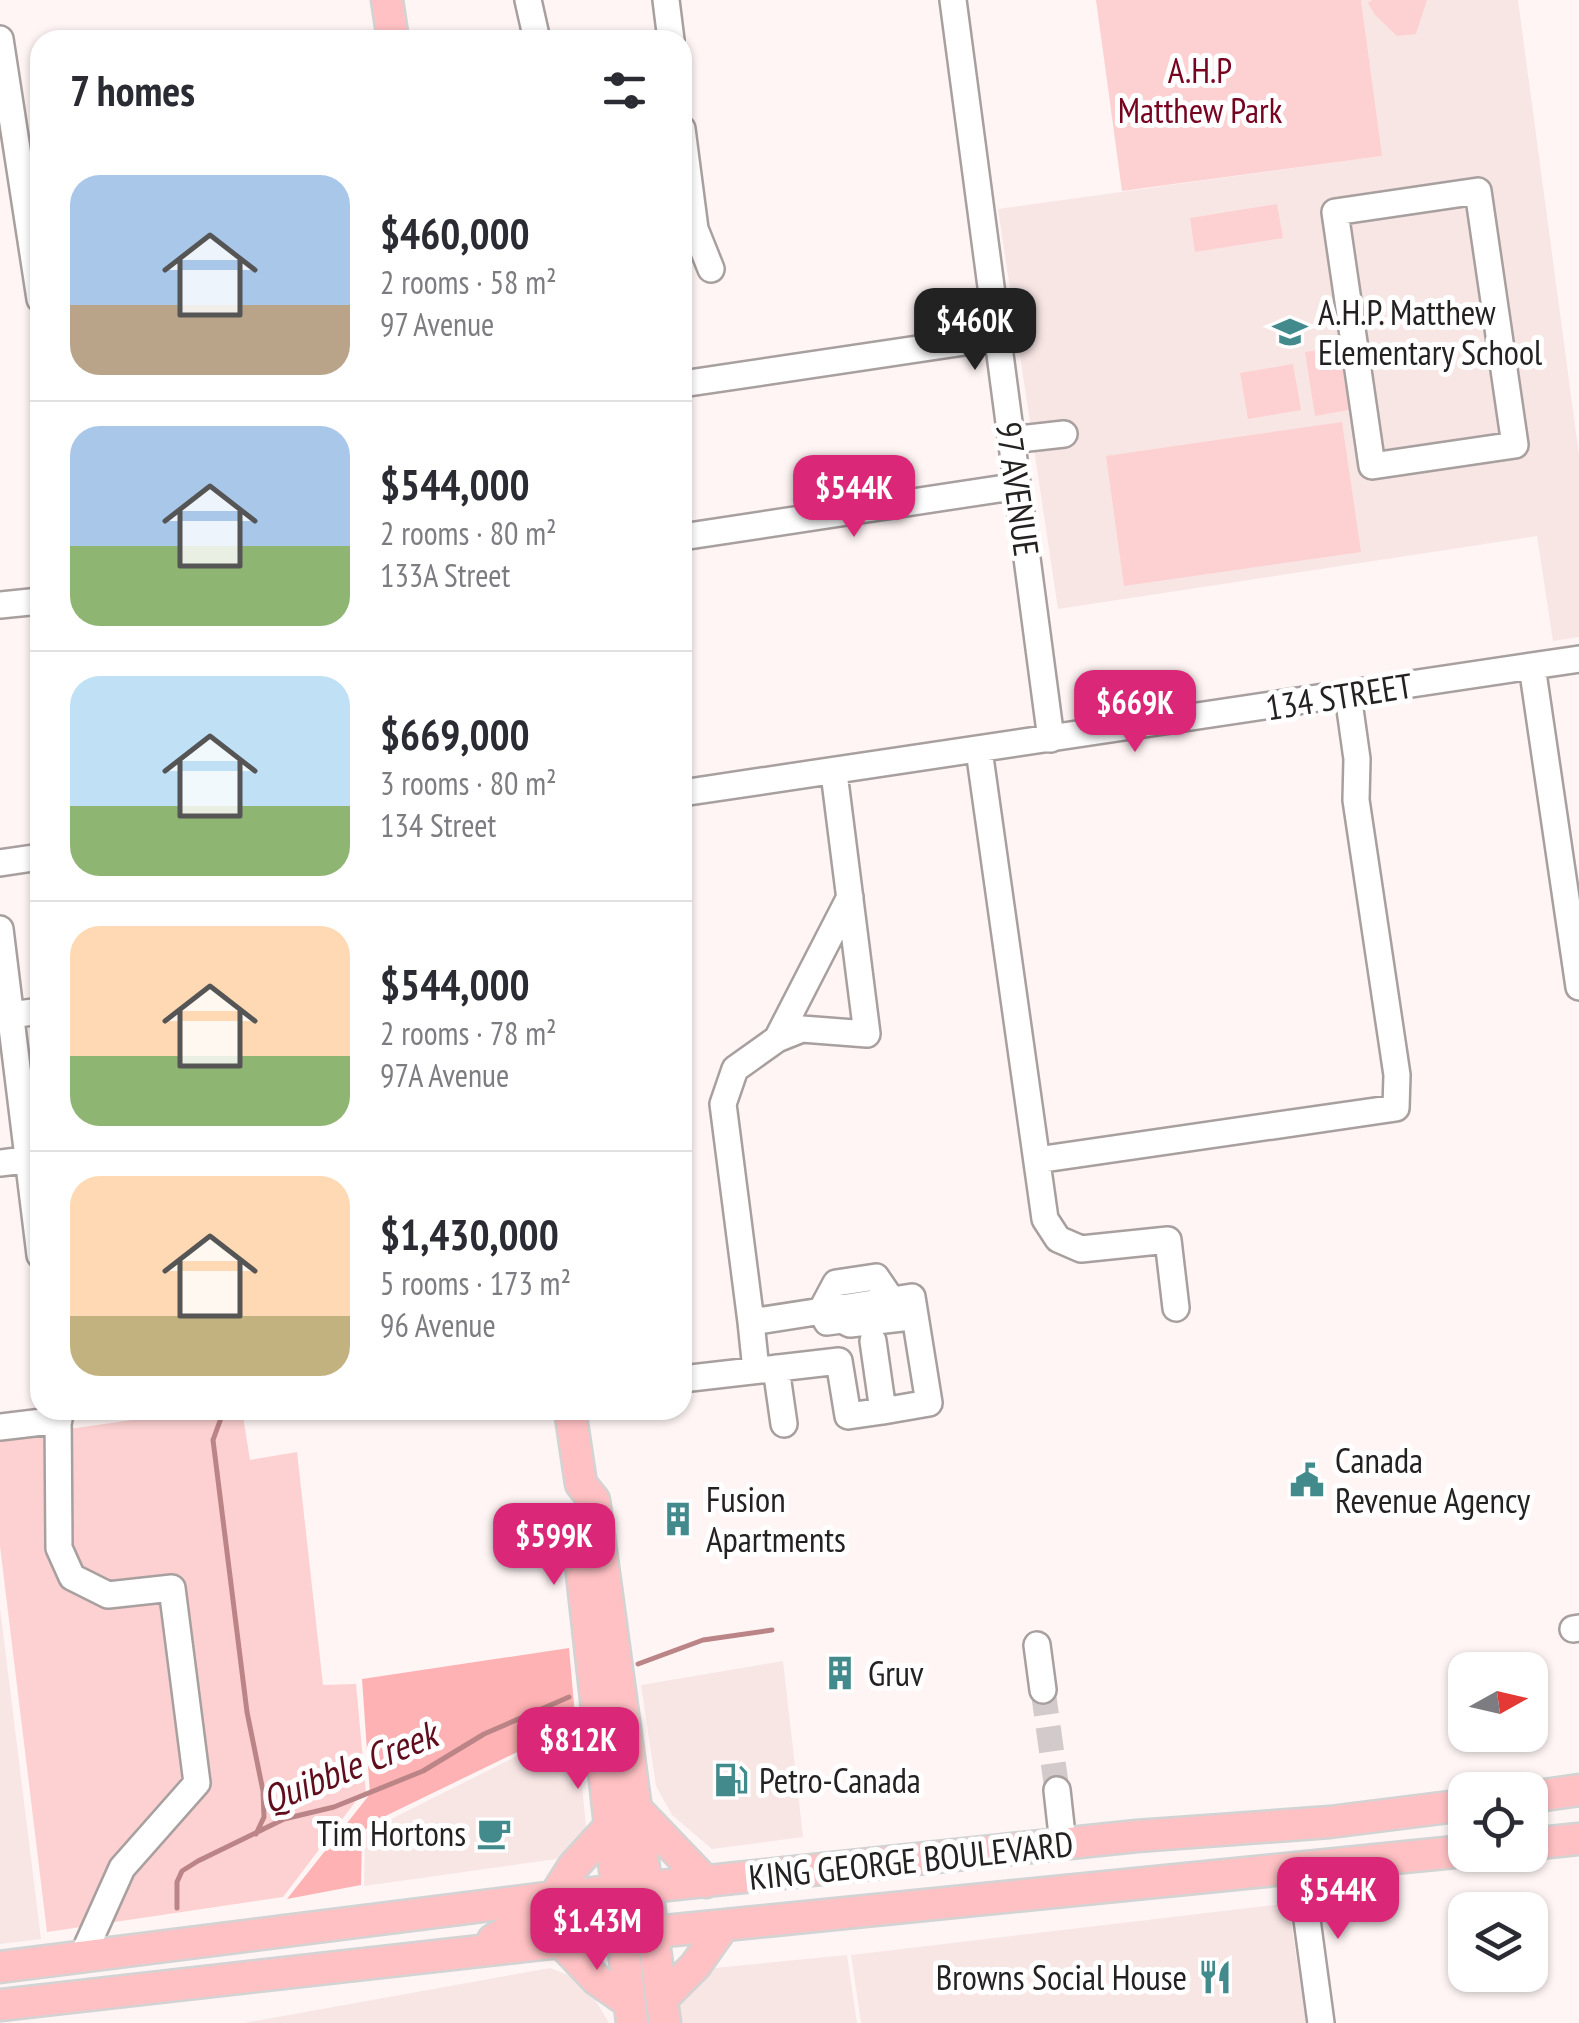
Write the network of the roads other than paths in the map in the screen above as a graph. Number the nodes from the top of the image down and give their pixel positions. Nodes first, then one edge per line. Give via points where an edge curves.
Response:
1 (388, 0) edge
2 (528, 0) edge
3 (666, 0) edge
4 (953, 0) edge
5 (392, 30) edge
6 (535, 30) edge
7 (670, 30) edge
8 (0, 40) edge
9 (1, 49) edge
10 (1478, 191) joint
11 (692, 205) edge
12 (30, 235) edge
13 (710, 270) dead end
14 (998, 337) junction
15 (692, 383) edge
16 (1064, 434) dead end
17 (1011, 440) junction
18 (1018, 486) junction
19 (692, 536) edge
20 (30, 602) edge
21 (0, 606) edge
22 (1579, 659) edge
23 (1532, 666) junction
24 (1348, 695) junction
25 (1051, 739) junction
26 (979, 750) junction
27 (834, 773) junction
28 (692, 792) edge
29 (30, 858) edge
30 (0, 863) edge
31 (850, 898) junction
32 (0, 929) edge
33 (1579, 988) edge
34 (30, 1012) edge
35 (10, 1015) junction
36 (777, 1038) junction
37 (30, 1134) edge
38 (30, 1158) edge
39 (1037, 1160) junction
40 (0, 1162) edge
41 (916, 1306) junction
42 (1176, 1308) dead end
43 (820, 1311) junction
44 (751, 1322) junction
45 (850, 1324) junction
46 (873, 1341) dead end
47 (819, 1361) junction
48 (766, 1369) junction
49 (692, 1377) edge
50 (883, 1411) junction
51 (34, 1420) edge
52 (58, 1420) edge
53 (571, 1420) edge
54 (784, 1424) dead end
55 (0, 1427) edge
56 (1037, 1645) dead end
57 (1043, 1690) tunnel mouth
58 (1057, 1790) tunnel mouth
59 (1579, 1790) edge
60 (1548, 1794) edge
61 (1448, 1807) edge
62 (624, 1818) junction
63 (1579, 1840) edge
64 (1548, 1843) edge
65 (1062, 1844) junction
66 (1448, 1853) edge
67 (1300, 1868) junction
68 (706, 1882) junction
69 (554, 1896) junction
70 (635, 1912) junction
71 (724, 1925) junction
72 (561, 1942) junction
73 (471, 1952) junction
74 (82, 1956) junction
75 (0, 1967) edge
76 (0, 2005) edge
77 (664, 2011) edge
78 (631, 2013) edge
79 (1321, 2023) edge

1 - 5 main road
2 - 6 street
3 - 7 street
4 - 14 street, 97 AVENUE
8 - 9 street
9 - 12 street
10 - 10 street via 1335,212 1372,466 1514,445
11 - 13 street
14 - 15 street
14 - 17 street, 97 AVENUE
16 - 17 street
17 - 18 street, 97 AVENUE
18 - 19 street
18 - 25 street, 97 AVENUE
20 - 21 street
22 - 23 street, 134 STREET
23 - 24 street, 134 STREET
23 - 33 street
24 - 25 street, 134 STREET
24 - 39 street via 1356,800 1398,1075 1396,1108
25 - 26 street, 134 STREET
26 - 27 street, 134 STREET
26 - 39 street
27 - 28 street, 134 STREET
27 - 31 street
29 - 30 street
31 - 36 street
31 - 36 street via 868,1034 802,1029
32 - 35 street
34 - 35 street
35 - 37 street
36 - 44 street via 735,1069 723,1104
38 - 40 street
39 - 42 street via 1046,1219 1058,1239 1081,1250 1168,1240
41 - 43 street
41 - 45 street
41 - 50 street via 928,1404
43 - 44 street
43 - 45 street via 827,1322
44 - 48 street
45 - 47 street via 829,1334
46 - 50 street
47 - 48 street
47 - 50 street via 840,1361 848,1416
48 - 49 street
48 - 54 street
51 - 55 street
52 - 74 street via 58,1548 72,1577 108,1594 172,1588 197,1783 122,1868
53 - 62 main road via 581,1484 594,1500
56 - 57 street
58 - 65 street
59 - 60 main road
61 - 65 main road, KING GEORGE BOULEVARD
62 - 68 main road
62 - 69 main road
62 - 70 main road
63 - 64 main road
65 - 68 main road, KING GEORGE BOULEVARD
66 - 67 main road, KING GEORGE BOULEVARD
67 - 71 main road, KING GEORGE BOULEVARD
67 - 79 street
68 - 70 main road, KING GEORGE BOULEVARD
69 - 70 main road, KING GEORGE BOULEVARD
69 - 74 main road, KING GEORGE BOULEVARD
70 - 71 main road, KING GEORGE BOULEVARD
70 - 72 main road, KING GEORGE BOULEVARD
70 - 73 main road via 517,1926
70 - 77 main road
70 - 78 main road
71 - 77 main road
72 - 73 main road, KING GEORGE BOULEVARD
72 - 78 main road
73 - 76 main road, KING GEORGE BOULEVARD
74 - 75 main road, KING GEORGE BOULEVARD

